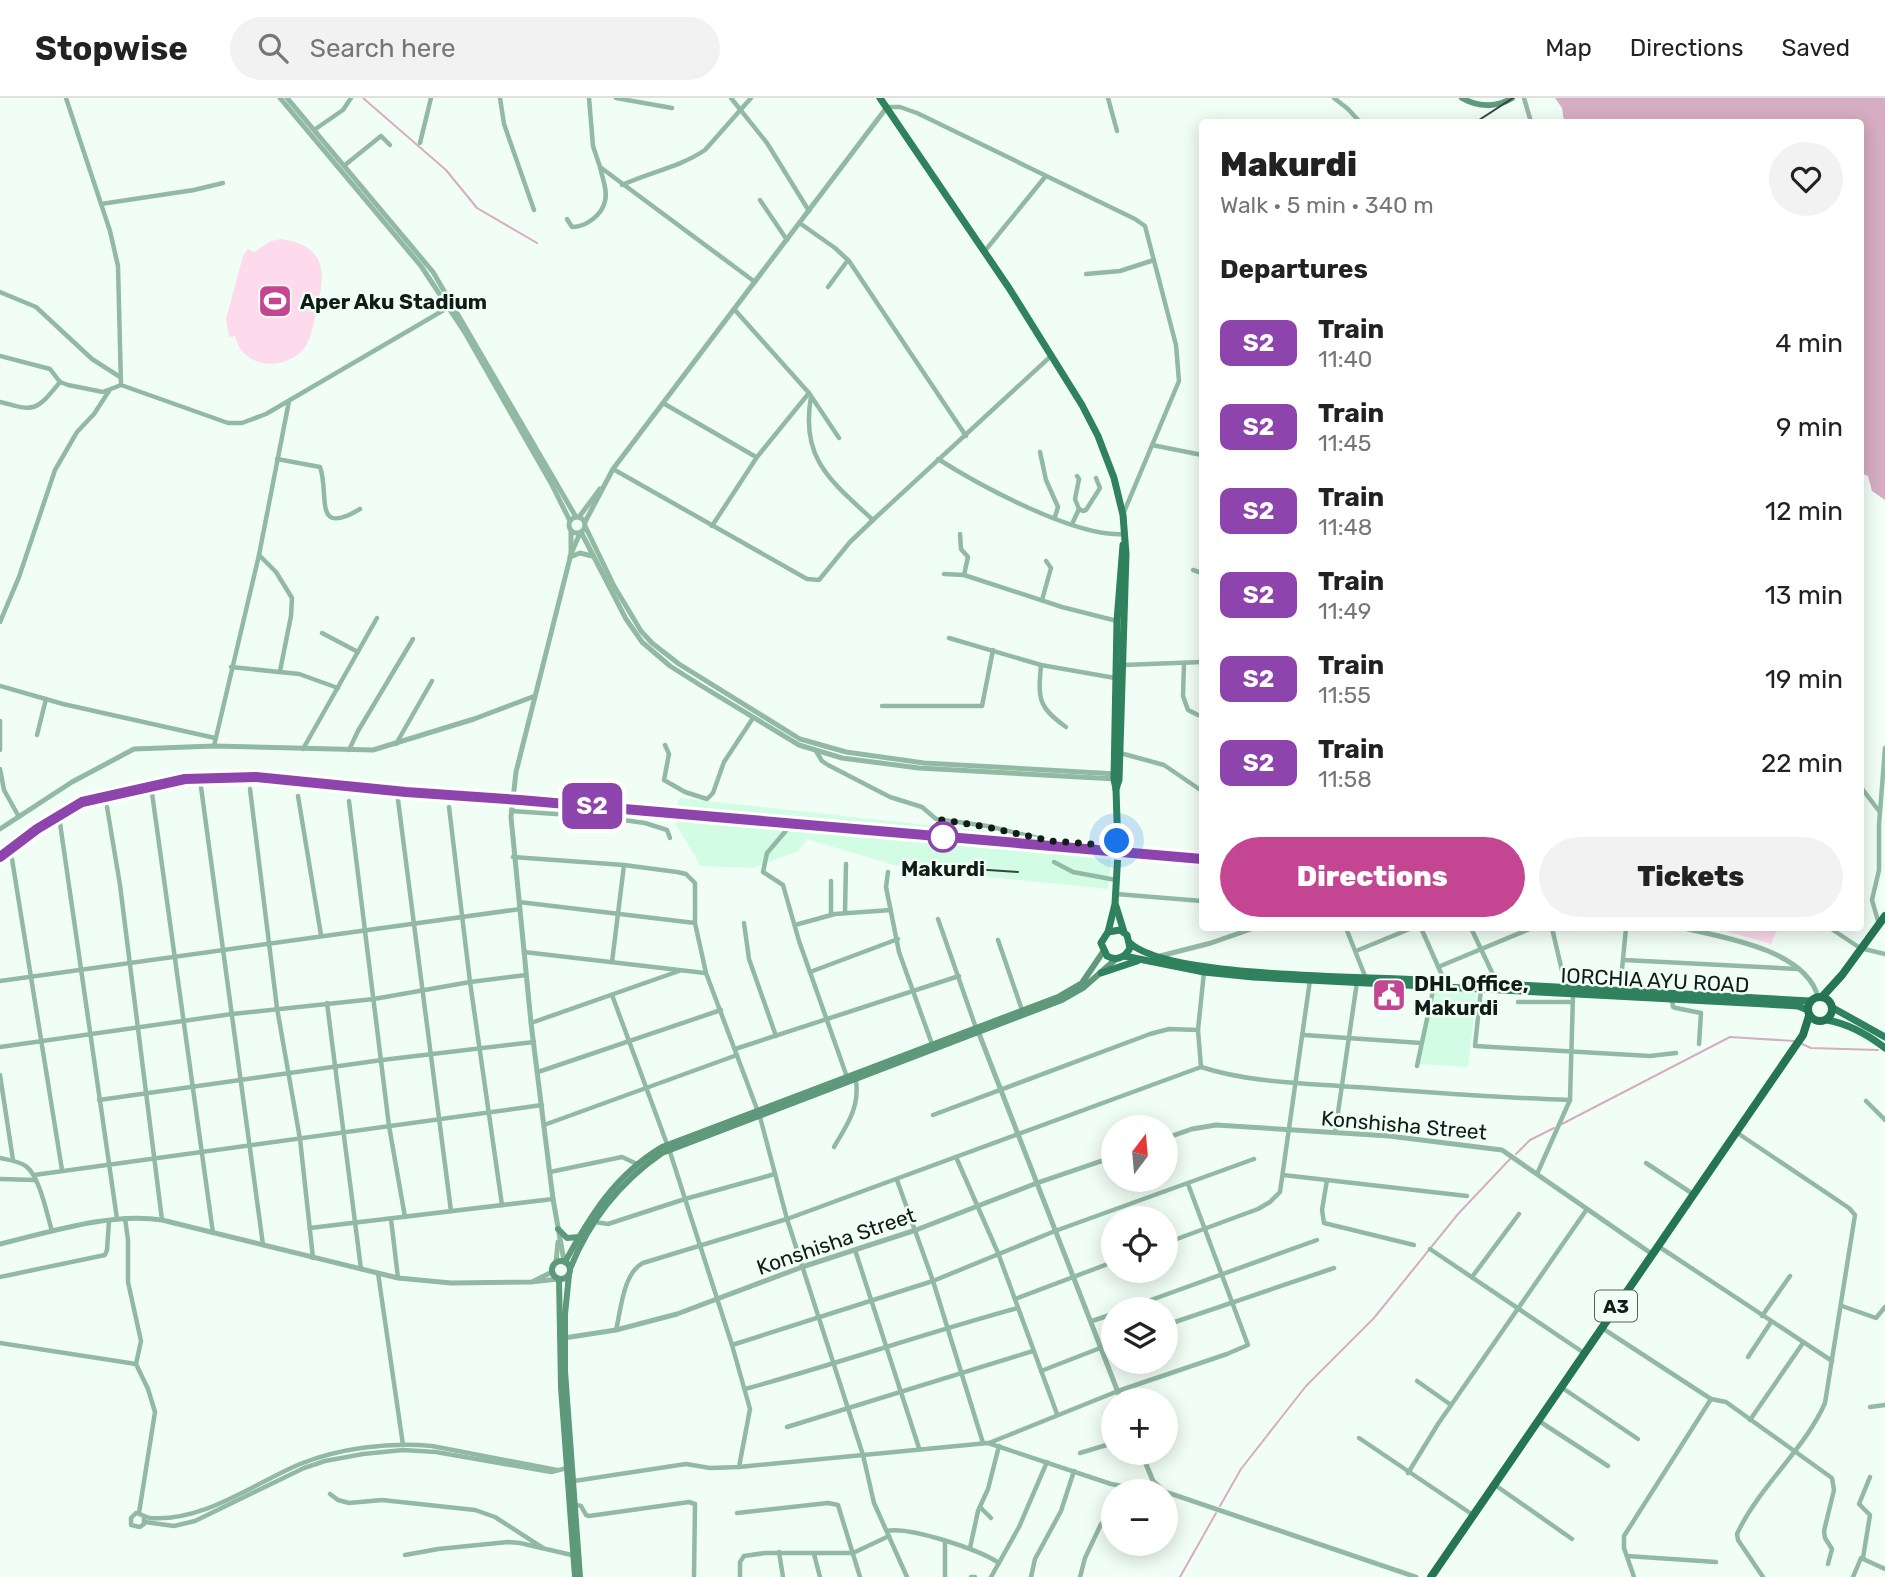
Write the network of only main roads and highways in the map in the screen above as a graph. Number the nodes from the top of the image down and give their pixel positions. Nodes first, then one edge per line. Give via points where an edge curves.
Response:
1 (880, 98) edge
2 (1462, 98) edge
3 (1512, 98) edge
4 (1124, 537) junction
5 (1120, 663) junction
6 (1118, 705) junction
7 (1117, 777) junction
8 (1115, 904) junction
9 (1885, 910) edge
10 (1882, 918) edge
11 (1108, 932) junction
12 (1124, 932) junction
13 (1130, 943) junction
14 (1103, 952) junction
15 (1120, 957) junction
16 (1141, 960) junction
17 (1101, 973) junction
18 (1842, 975) junction
19 (1813, 1004) junction
20 (1832, 1005) junction
21 (1824, 1021) junction
22 (977, 1030) junction
23 (1803, 1035) junction
24 (1885, 1037) edge
25 (1885, 1048) edge
26 (759, 1114) junction
27 (668, 1146) junction
28 (559, 1232) road end
29 (579, 1237) junction
30 (562, 1262) junction
31 (570, 1272) junction
32 (558, 1279) junction
33 (570, 1468) junction
34 (576, 1556) junction
35 (575, 1577) edge
36 (580, 1577) edge
37 (1431, 1577) edge

1 - 4 main road via 1082,405 1114,478
2 - 3 main road via 1487,105
4 - 5 main road
4 - 5 main road via 1117,621
5 - 6 main road
5 - 6 main road via 1115,678
6 - 7 main road
6 - 7 main road
7 - 8 main road
8 - 11 main road
8 - 12 main road
9 - 10 highway, A3
10 - 18 highway, A3
11 - 12 main road
11 - 14 main road via 1101,943
12 - 13 main road
13 - 15 main road
13 - 19 main road via 1158,957 1237,971
14 - 15 main road
14 - 22 main road via 1078,986
15 - 16 main road, IORCHIA AYU ROAD
15 - 17 main road
16 - 17 main road
16 - 19 main road, IORCHIA AYU ROAD via 1253,977 1481,988 1573,998
17 - 22 main road via 1062,1000
18 - 19 highway, A3
18 - 20 highway, A3
19 - 20 highway
19 - 21 highway via 1814,1020
19 - 23 highway, A3
20 - 21 highway, A3 via 1831,1015
20 - 24 main road
21 - 23 highway, A3
21 - 25 main road via 1844,1024
22 - 26 main road
22 - 26 main road
23 - 37 highway, A3
26 - 27 main road
27 - 29 main road via 637,1164 608,1192
27 - 31 main road via 626,1182 594,1222
28 - 29 main road via 566,1238
29 - 30 main road
30 - 31 main road
30 - 32 main road via 552,1272
31 - 32 main road
31 - 33 main road via 564,1338
32 - 33 main road via 559,1365
33 - 34 main road
33 - 34 main road
34 - 35 main road
34 - 36 main road

